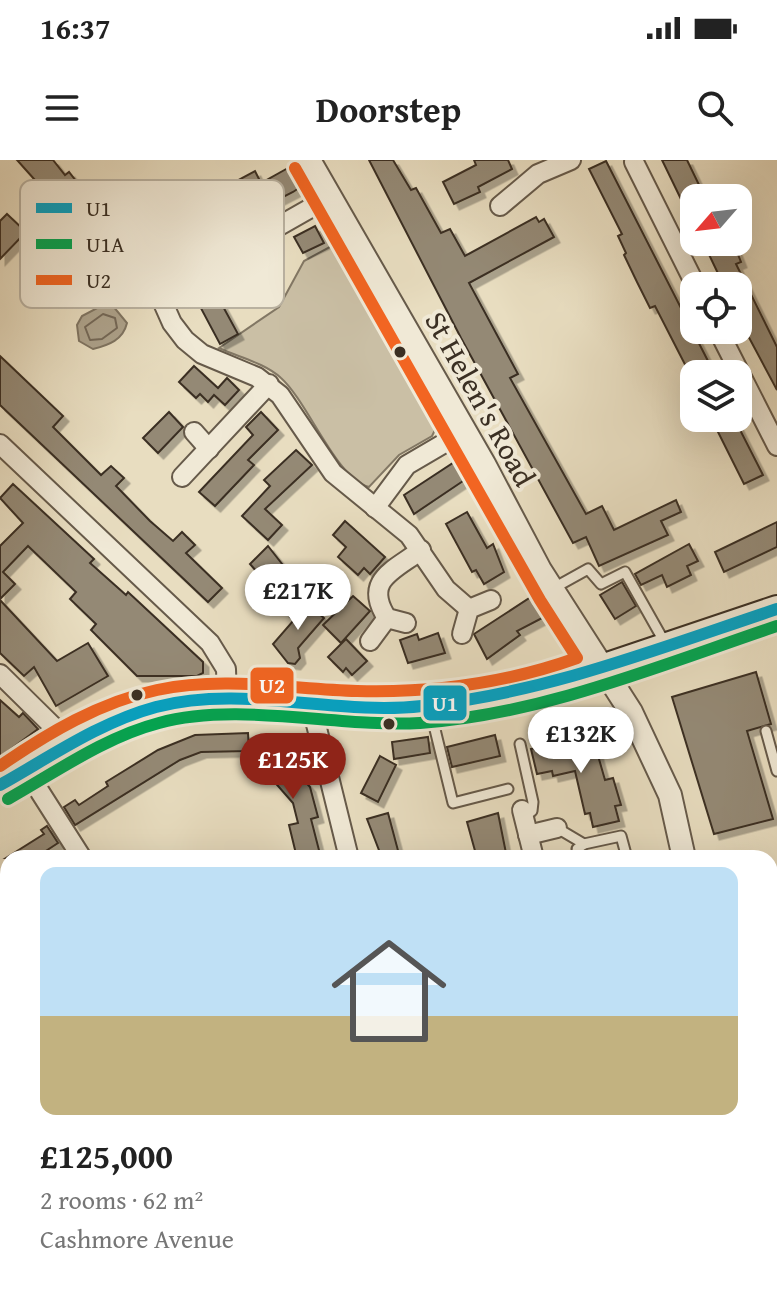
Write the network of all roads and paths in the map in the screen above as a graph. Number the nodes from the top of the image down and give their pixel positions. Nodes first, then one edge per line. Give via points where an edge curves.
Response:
1 (309, 160) edge
2 (571, 160) edge
3 (633, 161) edge
4 (534, 167) edge
5 (330, 197) junction
6 (500, 206) dead end
7 (284, 223) edge
8 (689, 272) edge
9 (165, 308) edge
10 (725, 344) edge
11 (269, 384) junction
12 (465, 431) junction
13 (194, 432) dead end
14 (0, 444) edge
15 (777, 446) edge
16 (209, 449) junction
17 (182, 477) dead end
18 (375, 508) junction
19 (421, 550) junction
20 (552, 589) junction
21 (491, 600) dead end
22 (469, 609) junction
23 (777, 609) edge
24 (387, 618) junction
25 (406, 623) dead end
26 (462, 634) dead end
27 (370, 641) dead end
28 (667, 646) junction
29 (603, 666) junction
30 (0, 674) edge
31 (227, 700) junction
32 (311, 704) junction
33 (430, 706) junction
34 (766, 731) dead end
35 (70, 743) junction
36 (520, 744) dead end
37 (777, 771) edge
38 (0, 785) edge
39 (508, 789) dead end
40 (40, 792) dead end
41 (524, 821) junction
42 (557, 828) joint
43 (584, 844) junction
44 (77, 850) edge
45 (347, 850) edge
46 (532, 850) edge
47 (577, 850) edge
48 (625, 850) edge
49 (682, 850) edge

1 - 5 street, St Helen's Road
2 - 4 street
3 - 8 street
4 - 6 street
5 - 7 street
5 - 12 street, St Helen's Road
9 - 11 street via 185,340 202,354
10 - 15 street
11 - 16 street
11 - 18 street via 295,412 333,473
12 - 18 street via 407,465
12 - 20 street, St Helen's Road
13 - 16 street
14 - 31 street via 210,643 226,669
16 - 17 street
18 - 19 street via 404,529
19 - 22 street via 446,589
19 - 24 street via 380,582 378,599
20 - 28 lane via 588,569 601,584 625,572
20 - 29 street, St Helen's Road
21 - 22 street
22 - 26 street
23 - 28 main road
24 - 25 street
24 - 27 street
28 - 29 main road
29 - 33 main road via 545,687
29 - 49 street, St Helen's Road via 665,783
30 - 35 street
31 - 32 main road
31 - 35 main road via 144,709
32 - 33 main road
32 - 45 street
33 - 39 lane via 453,803
34 - 37 lane
35 - 38 main road
36 - 41 lane via 533,802
40 - 44 street
41 - 42 street
41 - 46 street
42 - 43 lane
43 - 47 lane
43 - 48 lane via 621,836

